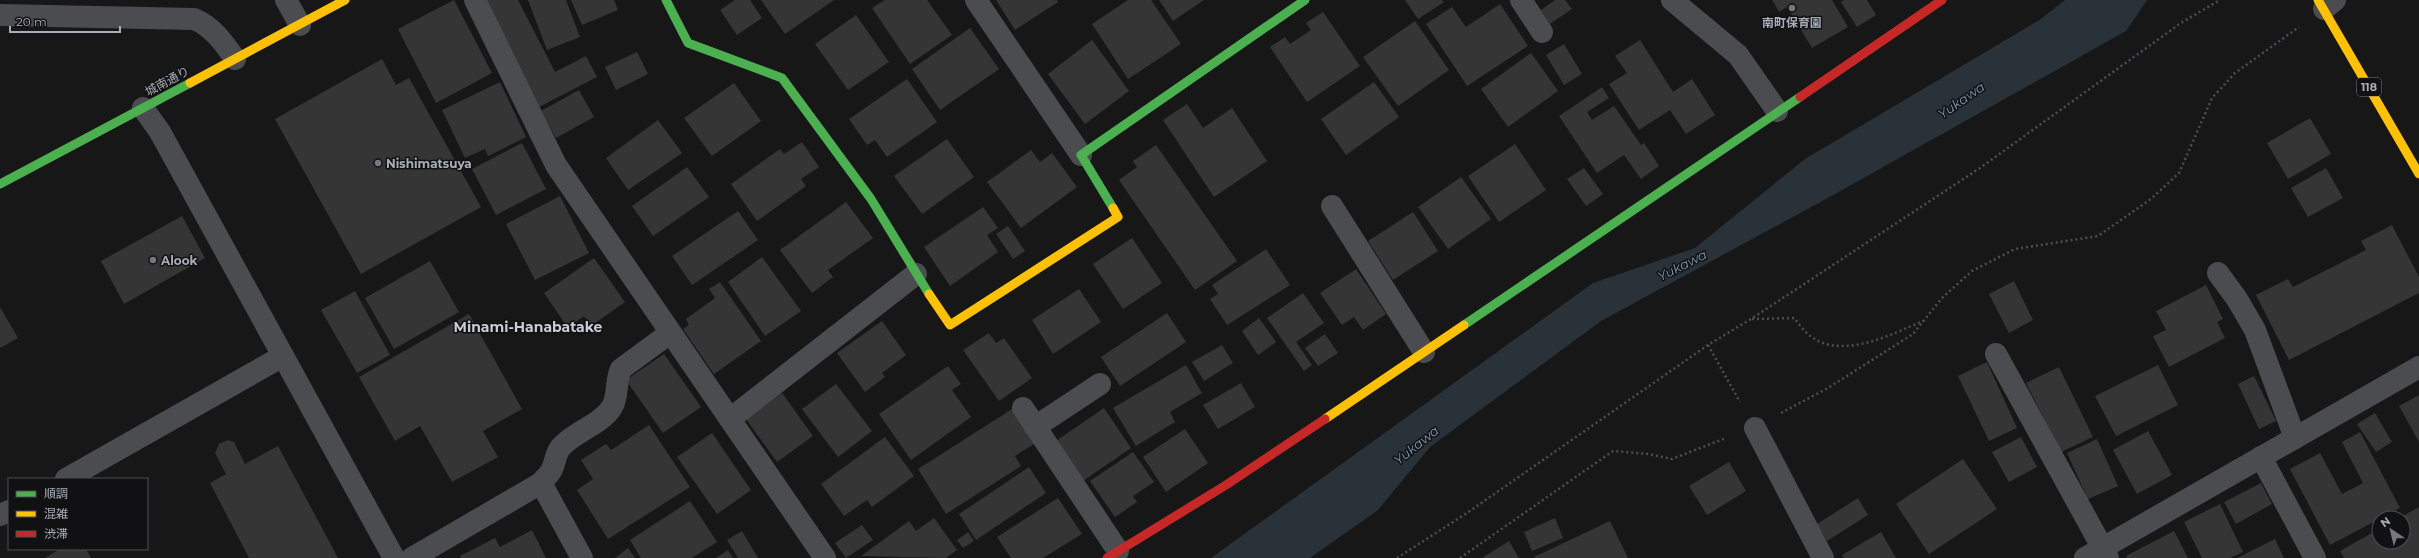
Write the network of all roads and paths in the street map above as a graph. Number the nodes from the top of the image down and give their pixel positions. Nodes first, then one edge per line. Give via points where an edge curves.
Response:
1 (286, 0) edge
2 (345, 0) edge
3 (475, 0) edge
4 (666, 0) edge
5 (976, 0) edge
6 (1305, 0) edge
7 (1521, 0) edge
8 (1672, 0) edge
9 (1942, 0) edge
10 (2220, 0) edge
11 (2326, 3) edge
12 (0, 15) edge
13 (300, 25) junction
14 (1542, 32) dead end
15 (235, 59) junction
16 (143, 108) junction
17 (1777, 111) junction
18 (1081, 155) junction
19 (2419, 174) edge
20 (0, 184) edge
21 (1332, 206) dead end
22 (2218, 273) dead end
23 (916, 274) junction
24 (1752, 319) junction
25 (1924, 321) junction
26 (670, 333) junction
27 (1708, 344) junction
28 (1424, 352) junction
29 (1996, 354) dead end
30 (283, 356) junction
31 (2419, 367) edge
32 (1100, 384) dead end
33 (1023, 408) dead end
34 (730, 419) junction
35 (1035, 427) junction
36 (1755, 428) junction
37 (2295, 438) junction
38 (2261, 457) junction
39 (68, 478) edge
40 (540, 483) junction
41 (1113, 555) edge
42 (2098, 555) edge
43 (394, 558) edge
44 (412, 558) edge
45 (582, 558) edge
46 (825, 558) edge
47 (1397, 558) edge
48 (1460, 558) edge
49 (1823, 558) edge
50 (2315, 558) edge

1 - 13 street
2 - 13 main road, 城南通り
3 - 26 street via 556,165
4 - 23 main road via 688,43 782,78 871,200
5 - 18 street
6 - 18 main road
7 - 14 street
8 - 17 street via 1738,54
9 - 17 main road
10 - 24 path via 2181,23 1980,168
11 - 19 main road, 118
11 - 25 path via 2235,73 2212,98 2179,173 2151,199 2098,236 2015,249 1972,271 1942,298
12 - 15 street via 194,18 216,34
13 - 15 main road, 城南通り
15 - 16 main road, 城南通り
16 - 20 main road, 城南通り
16 - 30 street via 160,132
17 - 28 main road
18 - 23 main road via 1118,217 950,325
21 - 28 street
22 - 37 street via 2255,330
23 - 34 street
24 - 25 path via 1794,318 1813,338 1833,345 1861,345
24 - 27 path
25 - 36 path via 1913,334 1888,352
26 - 34 street
26 - 40 street via 621,368 612,407 605,415 562,446 555,455 552,469
27 - 36 path
27 - 47 path via 1467,513
28 - 41 main road via 1226,485
29 - 42 street
30 - 39 street
30 - 43 street
31 - 37 street
32 - 35 street
33 - 35 street
34 - 46 street
35 - 41 street
36 - 48 path via 1672,459 1613,451
36 - 49 street
37 - 38 street
38 - 42 street
38 - 50 street
40 - 44 street
40 - 45 street

